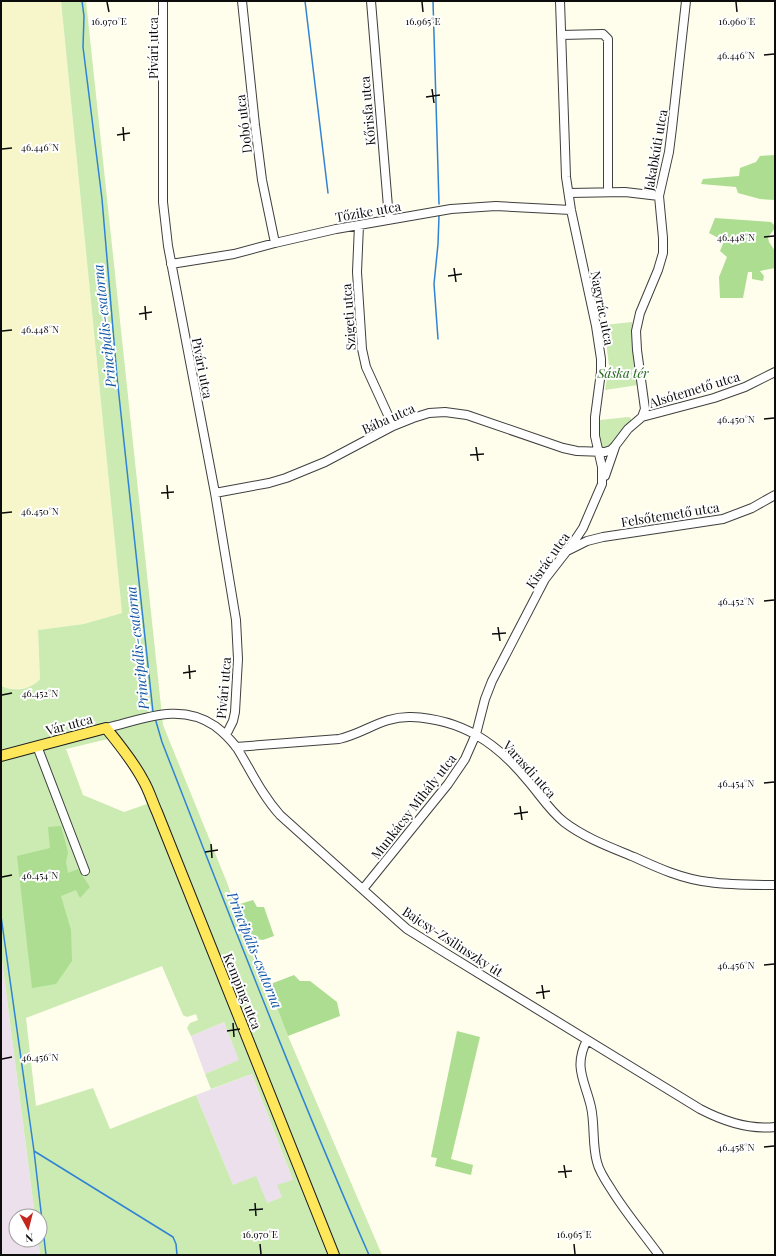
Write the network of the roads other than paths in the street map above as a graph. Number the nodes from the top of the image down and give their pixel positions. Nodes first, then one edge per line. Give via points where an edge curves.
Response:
1 (164, 1) edge
2 (242, 1) edge
3 (371, 1) edge
4 (560, 1) edge
5 (686, 1) edge
6 (561, 35) junction
7 (608, 191) junction
8 (569, 193) junction
9 (659, 196) junction
10 (571, 210) junction
11 (389, 219) junction
12 (359, 225) junction
13 (275, 243) junction
14 (171, 264) junction
15 (775, 372) edge
16 (642, 417) junction
17 (393, 426) junction
18 (615, 446) junction
19 (598, 452) junction
20 (602, 484) junction
21 (215, 493) junction
22 (775, 495) edge
23 (566, 552) junction
24 (144, 718) joint
25 (106, 728) junction
26 (476, 734) junction
27 (226, 736) junction
28 (37, 746) junction
29 (236, 746) junction
30 (1, 756) edge
31 (85, 871) dead end
32 (775, 885) edge
33 (363, 889) junction
34 (587, 1040) junction
35 (775, 1127) edge
36 (334, 1255) edge
37 (659, 1255) edge

1 - 14 street, Pivári utca via 163,202
2 - 13 street, Dobó utca via 262,180
3 - 11 street, Kőrisfa utca
4 - 6 street, Nagyrác utca
5 - 9 street, Jakabkúti utca via 669,152
6 - 7 street via 603,34 608,39
6 - 8 street, Nagyrác utca via 565,160
7 - 8 street
7 - 9 street
8 - 10 street, Nagyrác utca
9 - 16 street, Jakabkúti utca via 663,253 656,277 640,312 636,331 646,405
10 - 11 street, Tőzike utca via 515,206 478,207
10 - 19 street, Nagyrác utca via 601,359 595,417
11 - 12 street, Tőzike utca
12 - 13 street, Tőzike utca
12 - 17 street, Szigeti utca via 357,263 361,341 366,367
13 - 14 street, Tőzike utca via 219,257
14 - 21 street, Pivári utca
15 - 16 street, Alsótemető utca via 745,387 714,398
16 - 18 street via 628,429
17 - 19 street, Bába utca via 429,413 459,413 563,448
17 - 21 street, Bába utca via 325,462 286,478
18 - 19 street via 608,452
18 - 20 street
19 - 20 street, Kisrác utca via 602,467
20 - 23 street, Kisrác utca via 583,528
21 - 27 street, Pivári utca via 238,645 235,712
22 - 23 street, Felsőtemető utca via 743,512 723,519 603,536
23 - 26 street, Kisrác utca via 545,579 496,674 485,699
24 - 25 street, Vár utca
24 - 27 street, Bajcsy-Zsilinszky út via 182,713 212,724
25 - 28 main road, Vár utca
25 - 36 main road, Kemping utca via 144,780
26 - 29 street, Varasdi utca via 436,721 403,717 381,722 339,739
26 - 32 street, Varasdi utca via 518,768 556,815 583,834 679,876 715,883
26 - 33 street, Munkácsy Mihály utca via 468,753 448,784
27 - 29 street, Bajcsy-Zsilinszky út
28 - 30 main road, Vár utca
28 - 31 street
29 - 33 street, Bajcsy-Zsilinszky út via 272,806
33 - 34 street, Bajcsy-Zsilinszky út via 407,929
34 - 35 street, Bajcsy-Zsilinszky út via 714,1116 741,1125
34 - 37 street via 581,1055 580,1068 591,1108 598,1167

